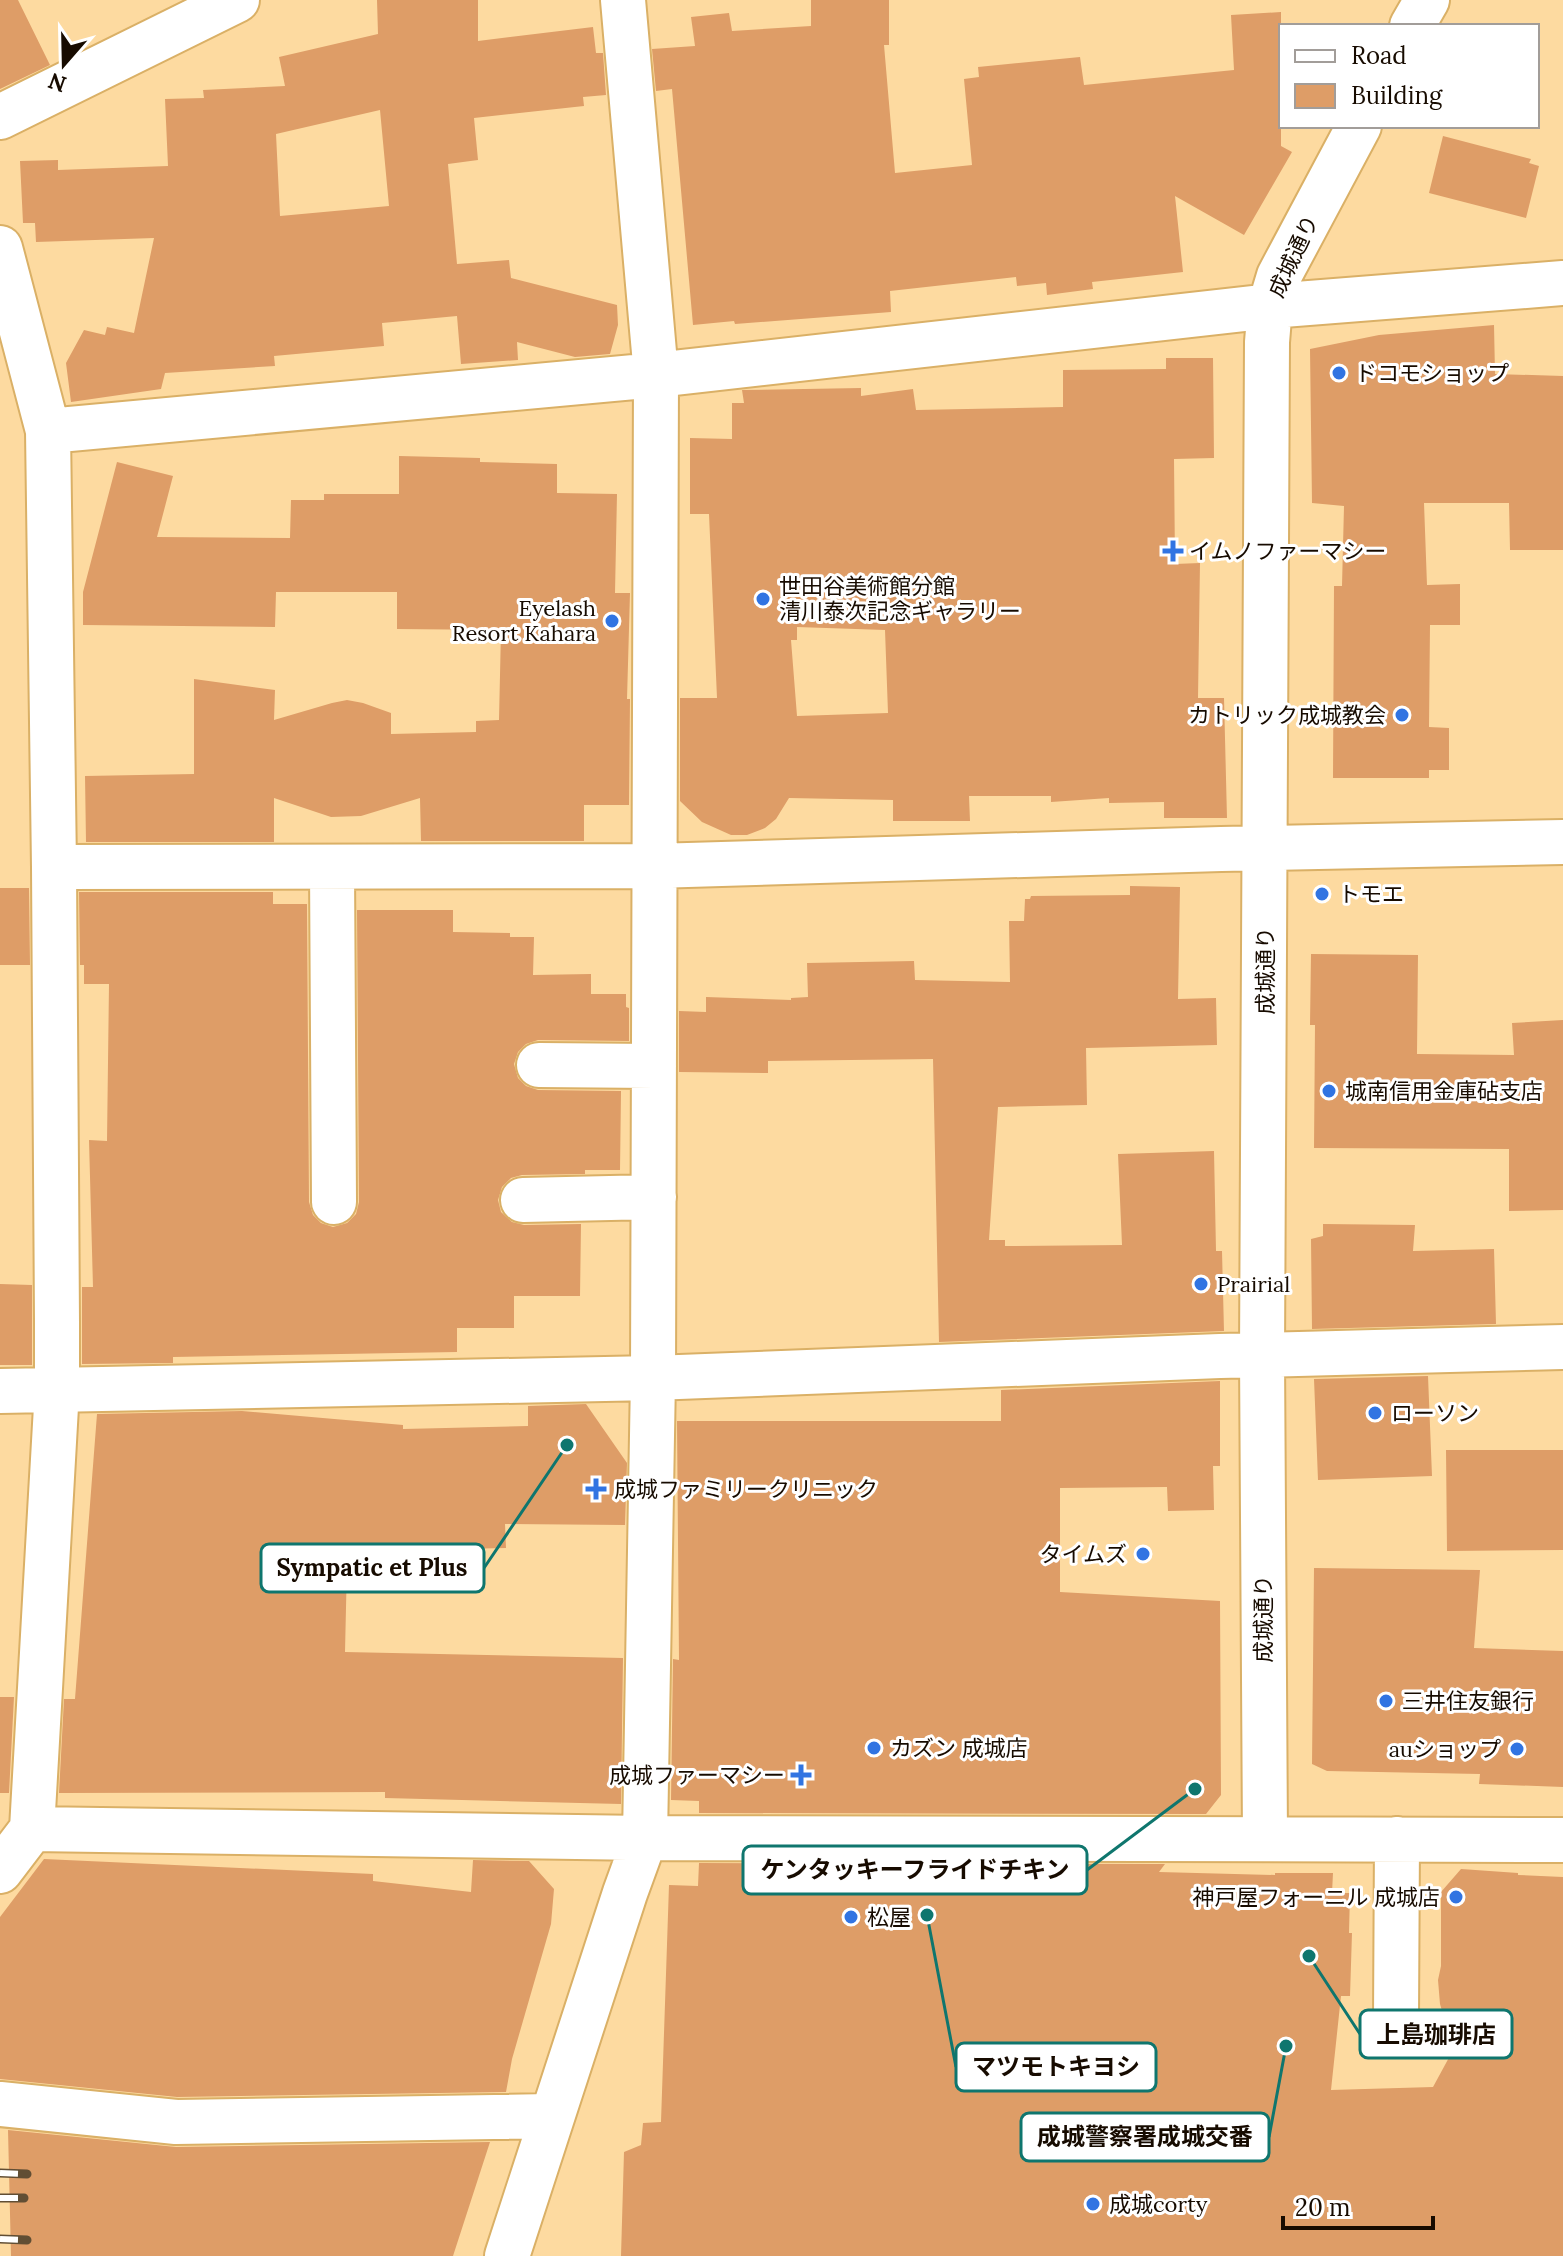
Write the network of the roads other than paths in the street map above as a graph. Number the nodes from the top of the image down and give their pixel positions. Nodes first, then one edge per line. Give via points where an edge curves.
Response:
1 (237, 0) edge
2 (623, 0) edge
3 (0, 117) edge
4 (1358, 128) edge
5 (0, 248) edge
6 (1563, 283) edge
7 (1270, 306) junction
8 (656, 375) junction
9 (48, 431) junction
10 (1563, 842) edge
11 (1265, 848) junction
12 (654, 866) junction
13 (54, 867) junction
14 (332, 867) junction
15 (539, 1065) dead end
16 (654, 1066) junction
17 (654, 1197) junction
18 (523, 1200) dead end
19 (334, 1202) dead end
20 (1563, 1347) edge
21 (1262, 1355) junction
22 (653, 1378) junction
23 (57, 1389) junction
24 (0, 1391) edge
25 (32, 1829) junction
26 (645, 1838) junction
27 (1265, 1838) junction
28 (1397, 1839) junction
29 (1563, 1840) edge
30 (0, 1871) edge
31 (1396, 2018) dead end
32 (0, 2104) edge
33 (551, 2116) junction
34 (507, 2256) edge

1 - 3 street
2 - 8 street
4 - 7 street, 成城通り via 1279,276
5 - 9 street
6 - 7 street
7 - 8 street
7 - 11 street, 成城通り
8 - 9 street
8 - 12 street
9 - 13 street
10 - 11 street
11 - 12 street
11 - 21 street, 成城通り
12 - 14 street
12 - 16 street
13 - 14 street
13 - 23 street
14 - 19 street
15 - 16 street
16 - 17 street
17 - 18 street
17 - 22 street
20 - 21 street
21 - 22 street
21 - 27 street, 成城通り
22 - 23 street
22 - 26 street
23 - 24 street
23 - 25 street
25 - 26 street
25 - 30 street
26 - 27 street
26 - 33 street
27 - 28 street
28 - 29 street
28 - 31 street
32 - 33 street via 176,2122
33 - 34 street

